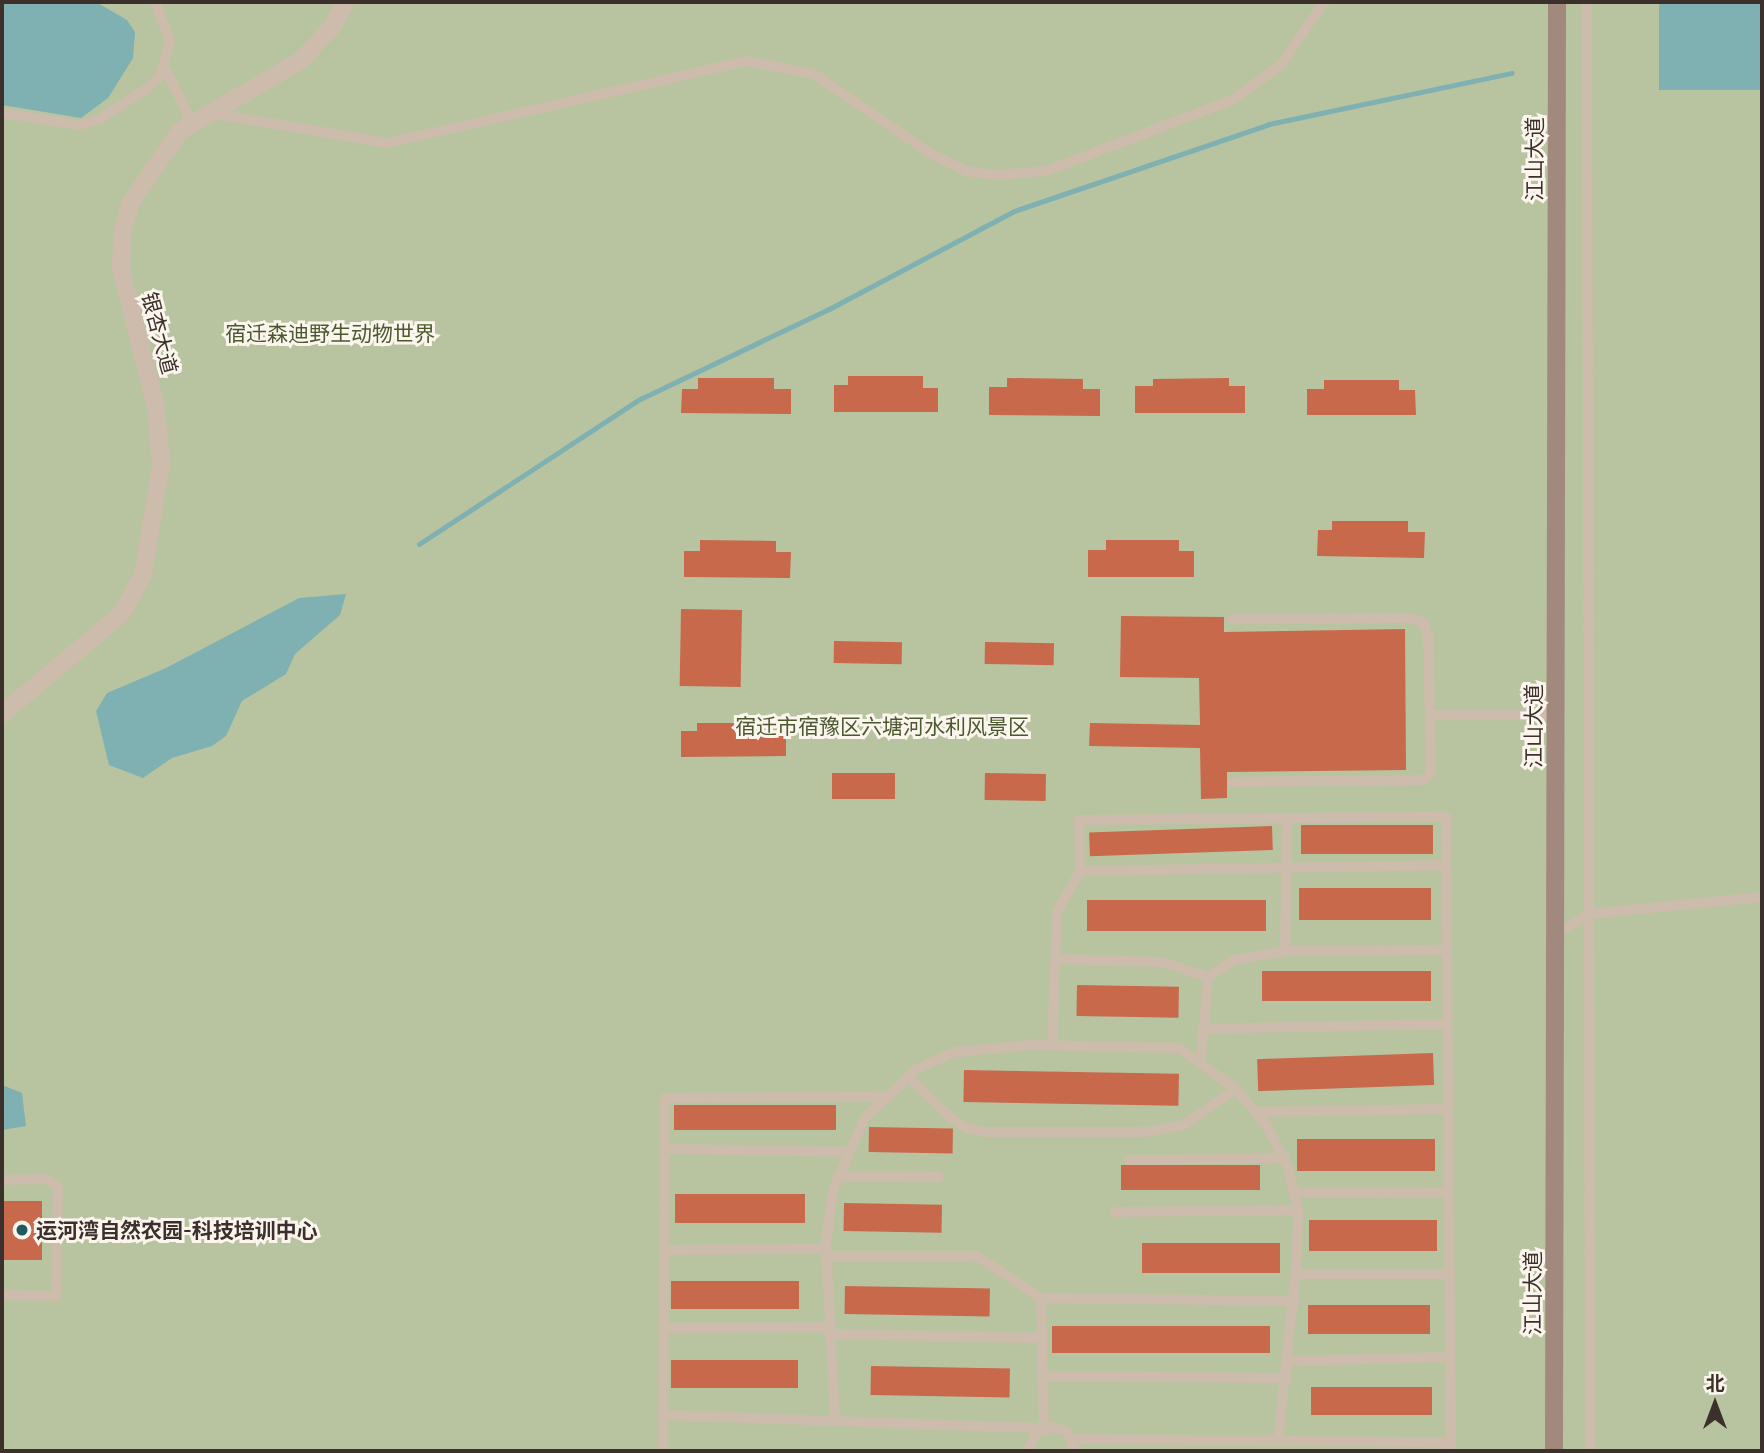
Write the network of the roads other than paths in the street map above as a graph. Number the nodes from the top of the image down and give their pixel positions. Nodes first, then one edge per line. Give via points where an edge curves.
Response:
1 (155, 2) edge
2 (345, 2) edge
3 (1324, 2) edge
4 (1557, 2) edge
5 (1587, 2) edge
6 (164, 66) junction
7 (2, 113) edge
8 (216, 114) junction
9 (193, 125) junction
10 (1232, 619) dead end
11 (2, 715) edge
12 (1430, 715) junction
13 (1555, 715) junction
14 (1233, 782) dead end
15 (1287, 818) junction
16 (1446, 865) junction
17 (1286, 868) junction
18 (1080, 871) junction
19 (1762, 897) edge
20 (1589, 914) junction
21 (1555, 935) junction
22 (1447, 950) junction
23 (1285, 951) junction
24 (1055, 959) junction
25 (1208, 977) junction
26 (1447, 1024) junction
27 (1203, 1029) junction
28 (1052, 1045) junction
29 (1201, 1060) junction
30 (908, 1077) junction
31 (1236, 1089) junction
32 (886, 1097) junction
33 (1448, 1109) junction
34 (1255, 1112) junction
35 (664, 1149) junction
36 (847, 1152) junction
37 (1285, 1158) junction
38 (1129, 1160) dead end
39 (838, 1176) junction
40 (939, 1177) dead end
41 (2, 1180) edge
42 (1293, 1192) junction
43 (1449, 1193) junction
44 (1298, 1210) junction
45 (1115, 1212) dead end
46 (664, 1250) junction
47 (826, 1252) junction
48 (1450, 1274) junction
49 (1296, 1275) junction
50 (2, 1295) edge
51 (1041, 1298) junction
52 (1296, 1301) junction
53 (664, 1328) junction
54 (829, 1331) junction
55 (1042, 1339) junction
56 (1450, 1357) junction
57 (1289, 1361) junction
58 (1043, 1376) junction
59 (1287, 1378) junction
60 (663, 1415) junction
61 (835, 1421) junction
62 (1044, 1428) junction
63 (1072, 1439) junction
64 (1278, 1441) junction
65 (1451, 1449) edge
66 (663, 1451) edge
67 (1028, 1451) edge
68 (1075, 1451) edge
69 (1554, 1451) edge
70 (1591, 1451) edge

1 - 6 lane via 170,41
2 - 8 street, 银杏大道 via 318,45
3 - 8 lane via 1281,65 1232,100 1046,171 995,175 966,171 930,153 814,74 746,61 388,143
4 - 13 main road, 江山大道
5 - 20 lane
6 - 7 lane via 149,87 100,119 79,125
6 - 9 lane
8 - 9 street, 银杏大道
9 - 11 street, 银杏大道 via 180,131 141,182 122,233 123,280 156,407 161,464 142,575 121,614
10 - 12 lane via 1417,619 1428,636
12 - 13 lane
12 - 14 lane via 1431,772 1424,780
13 - 21 main road, 江山大道
15 - 16 lane via 1446,817
15 - 17 lane
15 - 18 lane via 1079,820
16 - 17 lane
16 - 22 lane
17 - 18 lane
17 - 23 lane
18 - 24 lane via 1057,912
19 - 20 lane
20 - 21 lane
20 - 70 lane
21 - 69 main road, 江山大道
22 - 23 lane
22 - 26 lane
23 - 25 lane via 1234,960
24 - 25 lane via 1162,961
24 - 28 lane
25 - 27 lane
26 - 27 lane
26 - 33 lane
27 - 29 lane
28 - 29 lane via 1179,1048
28 - 30 lane via 955,1052
29 - 31 lane
30 - 31 lane via 950,1117 966,1128 985,1132 1145,1132 1184,1125
30 - 32 lane
31 - 34 lane
32 - 35 lane via 665,1098
32 - 36 lane via 864,1119
33 - 34 lane
33 - 43 lane
34 - 37 lane
35 - 36 lane
35 - 46 lane
36 - 39 lane
37 - 38 lane
37 - 42 lane
39 - 40 lane
39 - 47 lane
41 - 50 lane via 47,1180 58,1187 56,1296
42 - 43 lane
42 - 44 lane
43 - 48 lane
44 - 45 lane
44 - 49 lane
46 - 47 lane
46 - 53 lane
47 - 51 lane via 977,1256
47 - 54 lane
48 - 49 lane
48 - 56 lane
49 - 52 lane
51 - 52 lane
51 - 55 lane
52 - 57 lane
53 - 54 lane
53 - 60 lane
54 - 55 lane
54 - 61 lane
55 - 58 lane
56 - 57 lane
56 - 65 lane
57 - 59 lane
58 - 59 lane
58 - 62 lane
59 - 64 lane
60 - 61 lane
60 - 66 lane
61 - 62 lane
62 - 63 lane via 1060,1429
62 - 67 lane via 1032,1438
63 - 64 lane
63 - 68 lane
64 - 65 lane via 1443,1442

